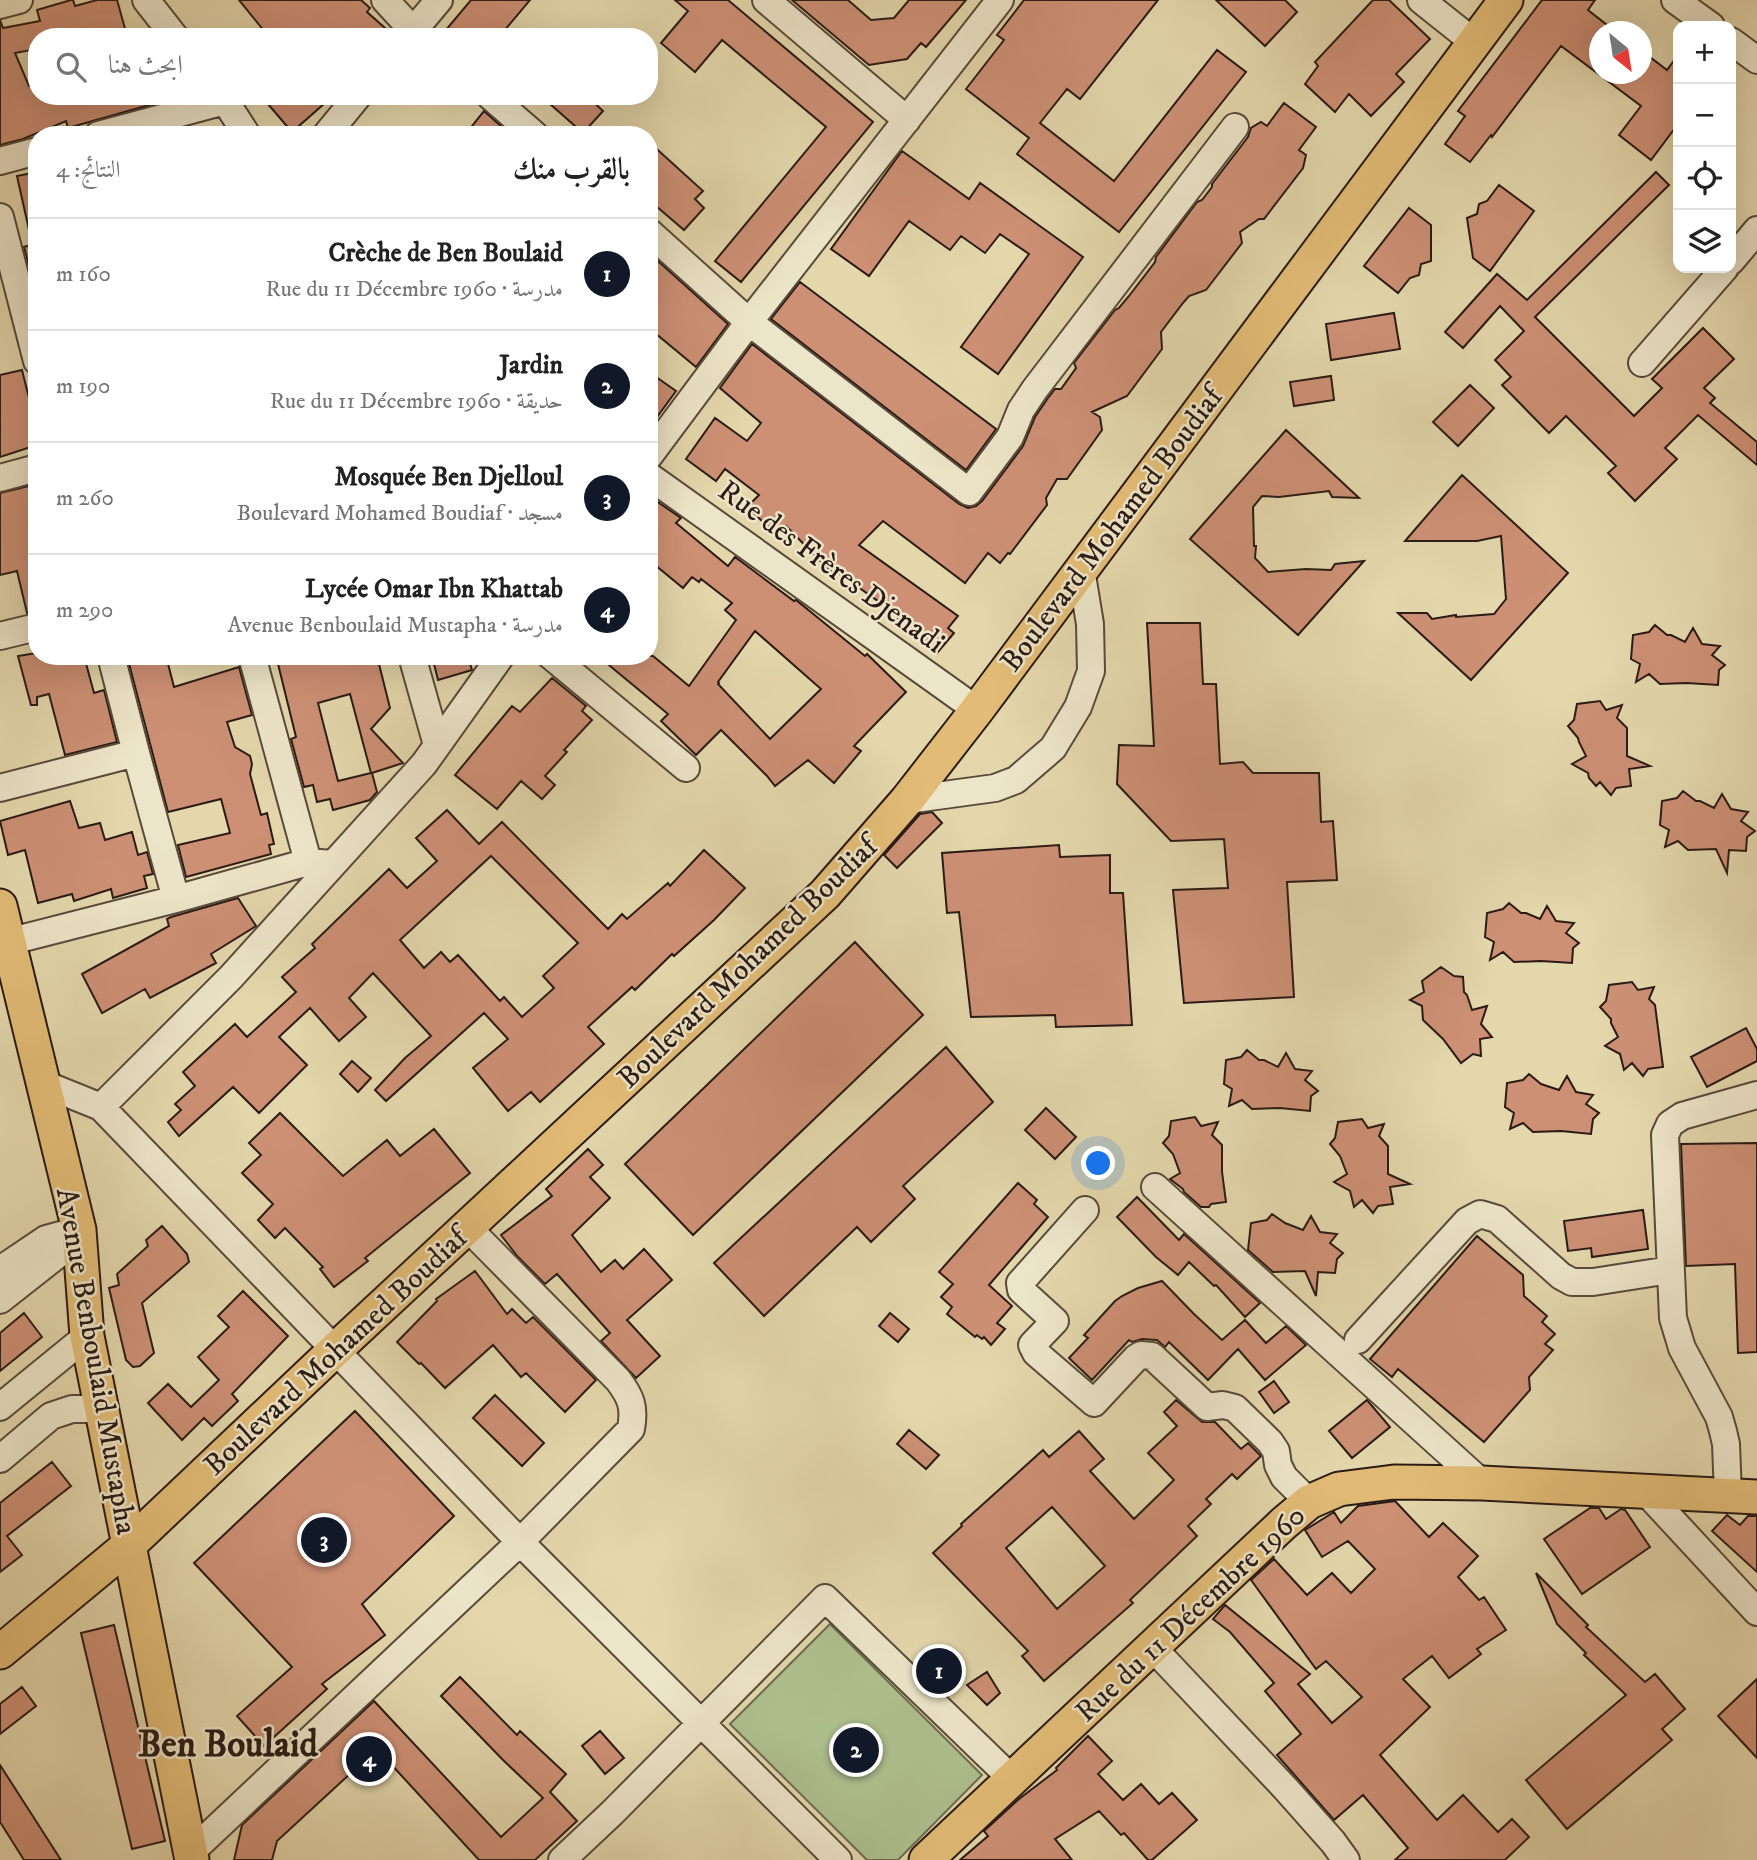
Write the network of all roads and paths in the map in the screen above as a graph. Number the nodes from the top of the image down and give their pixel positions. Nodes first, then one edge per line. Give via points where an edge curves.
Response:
1 (19, 0) edge
2 (146, 0) edge
3 (385, 0) edge
4 (439, 0) edge
5 (766, 0) edge
6 (1000, 0) edge
7 (1421, 0) edge
8 (1506, 0) edge
9 (1675, 0) edge
10 (0, 5) edge
11 (1704, 21) edge
12 (168, 28) edge
13 (407, 28) edge
14 (418, 28) edge
15 (1475, 43) junction
16 (1736, 45) edge
17 (1757, 60) edge
18 (200, 105) edge
19 (228, 105) edge
20 (351, 105) edge
21 (501, 105) edge
22 (907, 120) junction
23 (133, 126) edge
24 (241, 126) edge
25 (333, 126) edge
26 (525, 126) edge
27 (1235, 127) dead end
28 (28, 153) edge
29 (0, 161) edge
30 (0, 217) edge
31 (1757, 230) edge
32 (658, 240) edge
33 (1736, 255) edge
34 (1721, 273) edge
35 (749, 322) junction
36 (28, 326) edge
37 (1642, 363) dead end
38 (658, 444) edge
39 (28, 470) edge
40 (0, 478) edge
41 (658, 482) edge
42 (1081, 569) junction
43 (28, 629) edge
44 (0, 636) edge
45 (113, 665) edge
46 (255, 665) edge
47 (414, 665) edge
48 (495, 665) edge
49 (562, 665) edge
50 (976, 710) junction
51 (437, 746) junction
52 (136, 752) junction
53 (685, 768) dead end
54 (0, 788) edge
55 (907, 800) junction
56 (320, 863) junction
57 (176, 899) junction
58 (0, 906) edge
59 (4, 944) edge
60 (44, 1084) junction
61 (1757, 1095) edge
62 (100, 1107) junction
63 (1155, 1187) dead end
64 (1085, 1210) dead end
65 (467, 1227) junction
66 (79, 1230) junction
67 (0, 1270) edge
68 (1670, 1270) junction
69 (0, 1300) edge
70 (87, 1336) junction
71 (1358, 1340) dead end
72 (335, 1350) junction
73 (0, 1406) edge
74 (102, 1409) junction
75 (0, 1459) edge
76 (1482, 1483) junction
77 (1645, 1491) junction
78 (1742, 1496) edge
79 (1308, 1502) junction
80 (520, 1542) junction
81 (128, 1546) junction
82 (1757, 1612) edge
83 (1153, 1647) junction
84 (0, 1652) edge
85 (701, 1722) junction
86 (1011, 1779) junction
87 (191, 1857) edge
88 (562, 1860) edge
89 (838, 1860) edge
90 (926, 1860) edge
91 (1346, 1860) edge

1 - 10 street
2 - 12 street
3 - 13 street
4 - 14 street
5 - 22 street
6 - 22 street
7 - 15 street
8 - 15 main road, Boulevard Mohamed Boudiaf
9 - 11 street
15 - 42 main road, Boulevard Mohamed Boudiaf
16 - 17 street
18 - 23 street
19 - 24 street
20 - 25 street
21 - 26 street
22 - 35 street
27 - 35 street via 1035,389 1010,437 969,492
28 - 29 street
30 - 36 street
31 - 33 street
32 - 35 street
34 - 37 street
35 - 38 street
39 - 40 street
41 - 50 street, Rue des Frères Djenadi
42 - 50 main road, Boulevard Mohamed Boudiaf
42 - 55 street via 1090,624 1091,671 1078,707 1053,748 1016,780 995,788
43 - 44 street
45 - 52 street
46 - 56 street
47 - 51 street
48 - 51 street
49 - 53 street
50 - 55 main road, Boulevard Mohamed Boudiaf
51 - 56 street via 424,764
52 - 54 street
52 - 57 street
55 - 65 main road, Boulevard Mohamed Boudiaf via 825,894
56 - 57 street
56 - 62 street via 231,977
57 - 59 street
58 - 59 main road, Avenue Benboulaid Mustapha
59 - 60 main road, Avenue Benboulaid Mustapha
60 - 62 street
60 - 66 main road, Avenue Benboulaid Mustapha
61 - 68 street via 1682,1115 1670,1124 1665,1135
62 - 72 street
63 - 76 street
64 - 79 street via 1020,1283 1021,1290 1055,1321 1032,1345 1036,1353 1094,1403 1136,1359 1152,1356 1207,1407 1235,1408 1270,1442 1284,1477
65 - 72 main road, Boulevard Mohamed Boudiaf
65 - 80 street via 618,1380 629,1395 634,1415 631,1429
66 - 67 street via 46,1239
66 - 69 street via 61,1252
66 - 70 main road, Avenue Benboulaid Mustapha
68 - 71 street via 1572,1282 1497,1219 1480,1214 1467,1221
68 - 78 street via 1673,1318 1682,1349 1719,1417
70 - 73 street
70 - 74 main road, Avenue Benboulaid Mustapha
72 - 80 street
72 - 81 main road, Boulevard Mohamed Boudiaf
74 - 75 street via 72,1409 51,1416
74 - 81 main road, Avenue Benboulaid Mustapha
76 - 77 main road, Rue du 11 Décembre 1960
76 - 79 main road, Rue du 11 Décembre 1960 via 1394,1482 1339,1489
77 - 78 main road, Rue du 11 Décembre 1960
77 - 82 street
79 - 83 main road, Rue du 11 Décembre 1960
80 - 85 street
80 - 87 street
81 - 84 main road, Boulevard Mohamed Boudiaf
81 - 87 main road, Avenue Benboulaid Mustapha
83 - 86 main road, Rue du 11 Décembre 1960
83 - 91 street
85 - 86 street via 825,1598
85 - 88 street
85 - 89 street
86 - 90 main road, Rue du 11 Décembre 1960

